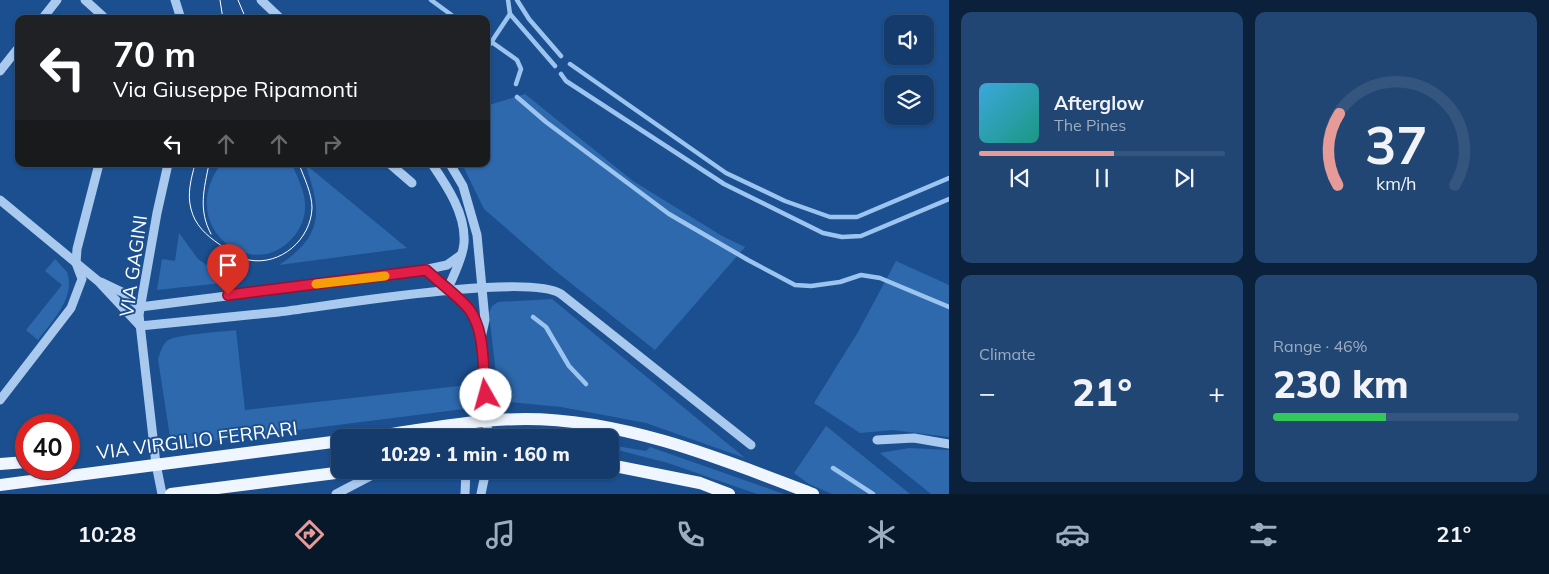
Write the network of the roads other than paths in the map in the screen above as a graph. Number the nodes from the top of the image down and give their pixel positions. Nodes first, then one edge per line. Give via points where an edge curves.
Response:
1 (57, 0) edge
2 (85, 0) edge
3 (175, 0) edge
4 (261, 0) edge
5 (45, 15) edge
6 (102, 15) edge
7 (180, 15) edge
8 (277, 15) edge
9 (15, 52) edge
10 (0, 70) edge
11 (98, 167) edge
12 (167, 167) edge
13 (393, 167) edge
14 (434, 167) edge
15 (452, 167) edge
16 (412, 183) dead end
17 (0, 200) edge
18 (461, 255) junction
19 (76, 263) junction
20 (426, 270) junction
21 (98, 281) junction
22 (481, 289) junction
23 (447, 290) junction
24 (140, 307) junction
25 (140, 326) junction
26 (481, 339) junction
27 (0, 400) edge
28 (486, 422) junction
29 (433, 429) edge
30 (487, 429) edge
31 (876, 440) dead end
32 (331, 441) edge
33 (949, 444) edge
34 (750, 445) dead end
35 (15, 463) edge
36 (0, 464) edge
37 (156, 464) junction
38 (619, 467) edge
39 (80, 470) edge
40 (93, 473) junction
41 (331, 474) edge
42 (365, 479) edge
43 (466, 479) edge
44 (484, 479) edge
45 (0, 485) edge
46 (162, 494) edge
47 (171, 494) edge
48 (336, 494) edge
49 (465, 494) edge
50 (481, 494) edge
51 (729, 494) edge
52 (813, 494) edge

1 - 5 street
2 - 6 street
3 - 7 street
4 - 8 street
9 - 10 street
11 - 19 street
12 - 24 street, VIA GAGINI
13 - 16 street
14 - 18 street via 447,186 461,221 464,243
15 - 22 street via 463,186 477,235
17 - 19 street
18 - 20 street via 448,265
18 - 23 street
19 - 21 street
19 - 27 street via 82,279 71,308
20 - 23 street
20 - 24 street
21 - 24 street via 124,293
21 - 25 street
22 - 23 street
22 - 26 street via 485,320
22 - 34 street via 539,287 555,290
23 - 25 street
23 - 26 street via 470,311
24 - 25 street, VIA GAGINI
25 - 37 street, VIA GAGINI
26 - 28 street
28 - 29 main road
28 - 30 street
28 - 52 main road via 547,420 634,433
31 - 33 street via 914,438
32 - 37 main road, VIA VIRGILIO FERRARI
35 - 36 main road
37 - 40 main road, VIA VIRGILIO FERRARI
37 - 46 street, VIA GAGINI
38 - 51 main road via 700,484
39 - 40 main road
40 - 45 main road, VIA VIRGILIO FERRARI
41 - 47 main road
42 - 48 street
43 - 49 street
44 - 50 street

